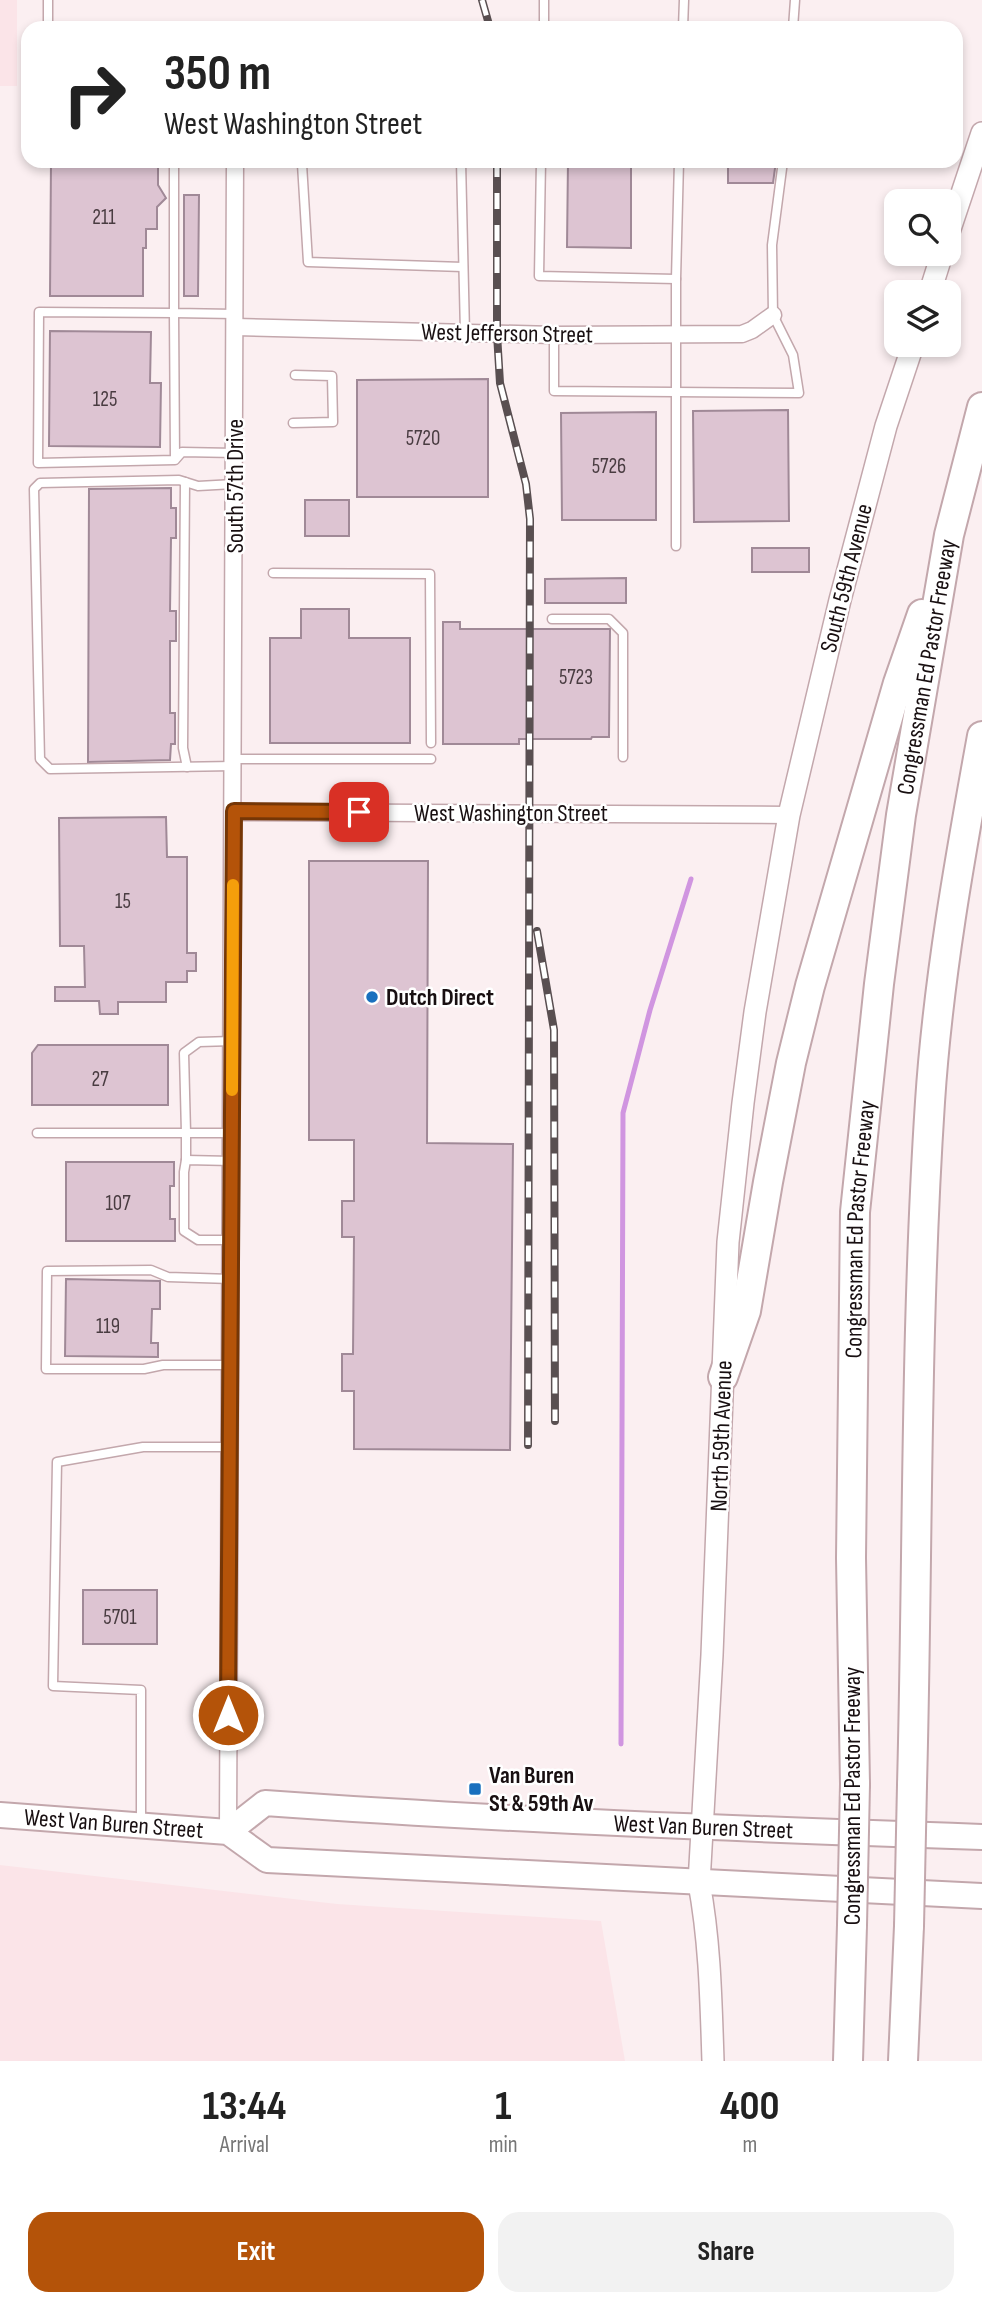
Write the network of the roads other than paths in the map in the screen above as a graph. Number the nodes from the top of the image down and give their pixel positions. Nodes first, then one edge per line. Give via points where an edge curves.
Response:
1 (48, 0) edge
2 (544, 0) edge
3 (684, 0) edge
4 (795, 0) edge
5 (48, 21) edge
6 (544, 21) edge
7 (683, 21) edge
8 (794, 21) edge
9 (982, 133) edge
10 (174, 168) edge
11 (235, 168) edge
12 (302, 168) edge
13 (461, 168) edge
14 (541, 168) edge
15 (680, 168) edge
16 (782, 168) edge
17 (961, 197) edge
18 (463, 267) junction
19 (676, 279) junction
20 (174, 313) junction
21 (772, 314) junction
22 (235, 320) junction
23 (465, 333) junction
24 (676, 334) junction
25 (554, 335) junction
26 (909, 357) edge
27 (295, 375) dead end
28 (676, 392) junction
29 (982, 407) edge
30 (293, 423) dead end
31 (234, 453) junction
32 (175, 460) junction
33 (185, 482) junction
34 (234, 484) junction
35 (949, 535) junction
36 (676, 546) dead end
37 (273, 573) dead end
38 (552, 619) dead end
39 (982, 736) edge
40 (431, 743) dead end
41 (623, 757) dead end
42 (431, 760) dead end
43 (234, 762) junction
44 (187, 767) junction
45 (234, 811) junction
46 (789, 815) junction
47 (232, 1041) junction
48 (37, 1133) dead end
49 (186, 1133) junction
50 (232, 1133) junction
51 (186, 1160) junction
52 (232, 1161) junction
53 (231, 1240) junction
54 (231, 1279) junction
55 (230, 1365) junction
56 (723, 1377) junction
57 (230, 1447) junction
58 (0, 1815) edge
59 (141, 1825) junction
60 (702, 1828) junction
61 (228, 1832) junction
62 (982, 1837) edge
63 (699, 1883) junction
64 (982, 1896) edge
65 (713, 2061) edge
66 (848, 2061) edge
67 (903, 2061) edge

1 - 5 lane
2 - 6 lane
3 - 7 lane
4 - 8 lane
9 - 17 main road
10 - 20 lane
11 - 22 street, South 57th Drive
12 - 18 lane via 308,262
13 - 18 lane
14 - 19 lane via 539,276
15 - 19 lane
16 - 21 lane via 772,245
18 - 23 lane
19 - 24 lane
20 - 22 lane
20 - 32 lane
20 - 32 lane via 39,312 38,463
21 - 24 street, West Jefferson Street via 742,334
21 - 28 lane via 793,355 799,393
22 - 23 street, West Jefferson Street
22 - 31 street, South 57th Drive
23 - 25 street, West Jefferson Street
24 - 25 street, West Jefferson Street
24 - 28 lane
25 - 28 lane via 554,391
26 - 46 main road, South 59th Avenue via 843,587
27 - 30 lane via 332,376 333,422
28 - 36 lane
29 - 35 highway, Congressman Ed Pastor Freeway
31 - 32 lane via 182,452
31 - 34 street, South 57th Drive
33 - 34 lane
33 - 44 lane via 183,748
33 - 44 lane via 40,483 34,489 40,759 50,769
34 - 43 street, South 57th Drive
35 - 56 highway via 898,683 810,986 791,1063 746,1311
35 - 66 highway, Congressman Ed Pastor Freeway, bridge via 901,815 855,1212 851,1558 855,1784
37 - 40 lane via 430,574
38 - 41 lane via 609,619 623,633
39 - 67 highway, bridge via 941,986 930,1101 919,1331
42 - 43 lane
43 - 44 lane
43 - 45 street, South 57th Drive
45 - 46 street, West Washington Street
45 - 47 street, South 57th Drive
46 - 56 main road, North 59th Avenue via 743,1103 728,1242
47 - 49 lane via 199,1042 184,1053
47 - 50 street, South 57th Drive
48 - 49 lane
49 - 50 lane
49 - 51 lane
50 - 52 street, South 57th Drive
51 - 52 lane
51 - 53 lane via 184,1231 198,1240
52 - 53 street, South 57th Drive
53 - 54 street, South 57th Drive
54 - 55 street, South 57th Drive
54 - 55 lane via 168,1277 152,1270 47,1271 46,1368
55 - 57 street, South 57th Drive
56 - 60 main road, North 59th Avenue
57 - 59 lane via 143,1447 57,1462 53,1686 141,1690
57 - 61 street, South 57th Drive
58 - 59 main road, West Van Buren Street
59 - 61 main road, West Van Buren Street
60 - 61 main road, West Van Buren Street via 265,1803
60 - 62 main road, West Van Buren Street
60 - 63 main road, North 59th Avenue
61 - 63 main road, West Van Buren Street via 267,1860
63 - 64 main road, West Van Buren Street
63 - 65 main road, North 59th Avenue via 710,1967

